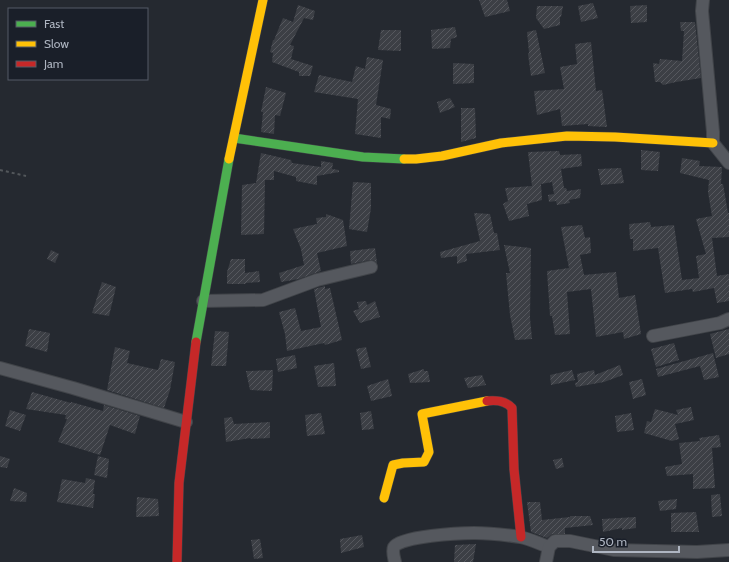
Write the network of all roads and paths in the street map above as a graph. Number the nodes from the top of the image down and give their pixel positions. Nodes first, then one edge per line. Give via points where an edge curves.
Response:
1 (263, 0) edge
2 (703, 0) edge
3 (234, 138) junction
4 (713, 144) junction
5 (729, 163) edge
6 (0, 170) edge
7 (26, 176) dead end
8 (371, 267) dead end
9 (203, 301) junction
10 (729, 319) edge
11 (653, 336) dead end
12 (0, 368) edge
13 (186, 422) junction
14 (384, 498) dead end
15 (521, 537) junction
16 (549, 547) junction
17 (729, 550) edge
18 (177, 562) edge
19 (395, 562) edge
20 (546, 562) edge

1 - 3 street
2 - 4 street
3 - 4 street via 363,157 416,159 502,143 567,136
3 - 9 street
4 - 5 street
6 - 7 path
8 - 9 street via 317,280 262,300
9 - 13 street
10 - 11 street
12 - 13 street
13 - 18 street via 179,483
14 - 15 street via 393,465 424,462 429,452 422,414 482,401 504,402 512,408 514,469
15 - 16 street
15 - 19 street via 475,533 405,540 395,546
16 - 17 street via 556,541 570,541 614,550
16 - 20 street

